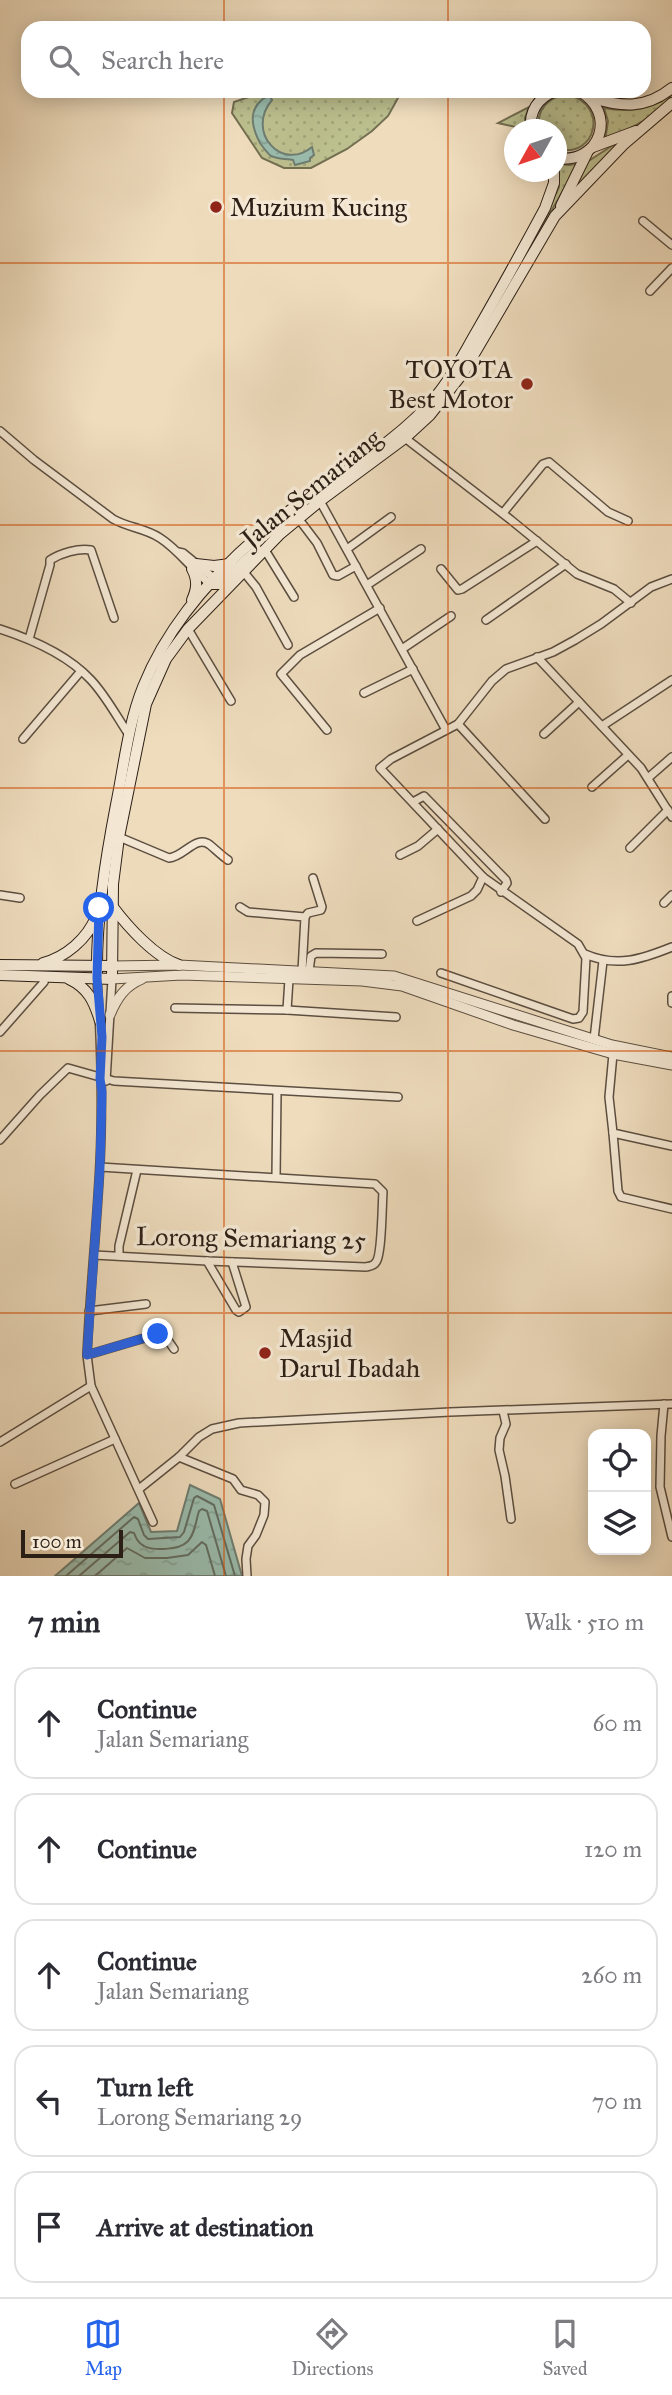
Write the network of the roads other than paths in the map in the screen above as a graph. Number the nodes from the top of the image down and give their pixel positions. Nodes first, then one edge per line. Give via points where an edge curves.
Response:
1 (672, 88) edge
2 (544, 98) edge
3 (588, 98) edge
4 (594, 98) edge
5 (672, 103) edge
6 (532, 119) edge
7 (646, 126) junction
8 (590, 150) junction
9 (567, 158) edge
10 (553, 182) edge
11 (555, 216) junction
12 (643, 221) dead end
13 (672, 245) edge
14 (672, 268) edge
15 (650, 291) dead end
16 (0, 431) edge
17 (405, 438) junction
18 (320, 501) junction
19 (503, 513) junction
20 (391, 517) dead end
21 (298, 518) junction
22 (628, 521) dead end
23 (537, 541) junction
24 (347, 549) junction
25 (421, 549) dead end
26 (264, 550) junction
27 (230, 564) junction
28 (566, 564) junction
29 (194, 566) junction
30 (356, 566) junction
31 (441, 569) dead end
32 (243, 571) junction
33 (672, 579) edge
34 (212, 581) junction
35 (367, 585) junction
36 (295, 597) dead end
37 (631, 603) junction
38 (190, 607) junction
39 (380, 608) junction
40 (451, 616) dead end
41 (114, 618) dead end
42 (486, 620) dead end
43 (0, 629) edge
44 (188, 629) junction
45 (29, 639) junction
46 (288, 645) dead end
47 (402, 649) junction
48 (537, 657) junction
49 (413, 669) junction
50 (80, 671) junction
51 (672, 680) edge
52 (364, 693) dead end
53 (231, 701) dead end
54 (579, 702) junction
55 (114, 713) junction
56 (133, 716) junction
57 (458, 723) junction
58 (602, 726) junction
59 (327, 730) dead end
60 (446, 730) junction
61 (544, 734) dead end
62 (130, 736) junction
63 (23, 739) dead end
64 (628, 755) junction
65 (672, 757) edge
66 (648, 778) junction
67 (592, 787) dead end
68 (413, 802) junction
69 (670, 814) edge
70 (545, 819) dead end
71 (438, 829) junction
72 (120, 837) junction
73 (630, 848) dead end
74 (400, 855) dead end
75 (228, 860) dead end
76 (483, 877) junction
77 (313, 878) dead end
78 (501, 892) junction
79 (0, 895) edge
80 (672, 895) edge
81 (20, 898) dead end
82 (664, 903) dead end
83 (113, 907) junction
84 (240, 907) dead end
85 (99, 908) junction
86 (304, 917) junction
87 (416, 921) dead end
88 (672, 947) edge
89 (382, 954) dead end
90 (585, 954) junction
91 (603, 961) junction
92 (0, 965) edge
93 (179, 965) junction
94 (29, 966) junction
95 (112, 966) junction
96 (97, 967) junction
97 (306, 971) junction
98 (218, 972) junction
99 (441, 972) dead end
100 (0, 975) edge
101 (65, 977) junction
102 (147, 977) junction
103 (97, 978) junction
104 (112, 979) junction
105 (289, 979) junction
106 (44, 982) dead end
107 (672, 996) edge
108 (672, 1003) edge
109 (175, 1008) dead end
110 (287, 1010) junction
111 (110, 1015) junction
112 (396, 1017) dead end
113 (100, 1021) junction
114 (0, 1032) edge
115 (594, 1040) junction
116 (613, 1054) junction
117 (672, 1057) edge
118 (672, 1065) edge
119 (104, 1079) junction
120 (277, 1091) junction
121 (398, 1097) dead end
122 (613, 1133) junction
123 (0, 1140) edge
124 (672, 1146) edge
125 (100, 1167) junction
126 (137, 1170) junction
127 (276, 1177) junction
128 (672, 1209) edge
129 (94, 1255) junction
130 (119, 1256) junction
131 (207, 1261) junction
132 (232, 1262) junction
133 (146, 1304) dead end
134 (89, 1311) junction
135 (174, 1349) dead end
136 (87, 1355) junction
137 (91, 1386) junction
138 (668, 1404) edge
139 (503, 1411) junction
140 (115, 1439) junction
141 (0, 1442) edge
142 (178, 1457) junction
143 (15, 1483) dead end
144 (139, 1489) junction
145 (510, 1519) dead end
146 (153, 1522) dead end
147 (672, 1537) edge
148 (247, 1576) edge

1 - 4 main road via 654,101 631,105
2 - 6 main road via 537,102
3 - 8 main road via 601,123
5 - 7 main road, Jalan Semariang
7 - 8 main road
7 - 11 main road, Jalan Semariang
8 - 9 main road
8 - 11 main road
10 - 27 main road, Jalan Semariang via 545,208 436,396 408,424 270,526
11 - 17 main road, Jalan Semariang via 463,373
12 - 13 street
14 - 15 street
16 - 29 street via 113,519 145,529
17 - 18 main road, Jalan Semariang
17 - 19 street
18 - 21 main road, Jalan Semariang
18 - 24 street
19 - 22 street via 550,462 608,512
19 - 23 street
20 - 24 street
21 - 26 main road, Jalan Semariang
21 - 30 street via 333,575
23 - 28 street
23 - 31 street via 462,589
24 - 30 street
25 - 35 street
26 - 32 main road, Jalan Semariang
26 - 34 main road via 250,556 220,584
26 - 36 street
27 - 29 main road
27 - 34 main road, Jalan Semariang
28 - 37 street
28 - 42 street
29 - 34 street
29 - 38 main road via 196,590
30 - 35 street
32 - 44 main road, Jalan Semariang
32 - 46 street
33 - 37 street via 651,587
34 - 38 main road, Jalan Semariang
35 - 39 street
37 - 48 street via 575,640
38 - 56 main road, Jalan Semariang via 150,672
39 - 47 street
39 - 59 street via 300,655 281,674
40 - 47 street
41 - 45 street via 91,550 85,549 50,560
43 - 45 street
44 - 53 street
44 - 72 main road, Jalan Semariang via 166,659 146,705
45 - 50 street
47 - 49 street
48 - 54 street
48 - 57 street via 499,674
49 - 52 street
49 - 60 street
50 - 55 street
50 - 63 street
51 - 58 street
54 - 58 street
54 - 61 street
55 - 56 street
55 - 62 street
56 - 62 main road, Jalan Semariang
57 - 60 street
57 - 70 street
58 - 64 street
60 - 68 street via 380,768
62 - 85 main road, Jalan Semariang
64 - 66 street
64 - 67 street
65 - 66 street
66 - 69 street
68 - 71 street
68 - 78 street via 424,796 444,816 506,880
69 - 73 street
71 - 74 street
71 - 76 street
72 - 75 street via 169,858 192,845 208,843
72 - 83 main road, Jalan Semariang
76 - 78 street
76 - 87 street via 471,896
77 - 86 street via 323,907
78 - 90 street via 578,944
79 - 81 street
80 - 82 street
83 - 93 main road via 160,955
83 - 95 main road, Jalan Semariang
84 - 86 street via 248,912
85 - 94 main road via 89,931 65,954
85 - 96 main road, Jalan Semariang
86 - 97 street
88 - 91 street via 638,960
89 - 97 street via 316,953
90 - 91 street
90 - 99 street via 583,1012 576,1020
91 - 115 street
92 - 94 main road
93 - 95 street
93 - 98 street
94 - 96 main road
95 - 96 main road
95 - 104 main road, Jalan Semariang
96 - 103 main road, Jalan Semariang
97 - 98 street
97 - 115 street via 394,976
98 - 102 street
98 - 105 street
100 - 101 main road
101 - 103 main road
101 - 113 main road via 86,989
102 - 104 street
102 - 111 street via 118,996
103 - 104 main road
103 - 113 street
104 - 111 street
105 - 110 street
105 - 116 street via 402,986
106 - 114 street
107 - 108 street
109 - 110 street
110 - 112 street
111 - 119 street
113 - 119 street
115 - 117 street
116 - 118 street
116 - 122 street via 609,1097
119 - 120 street
119 - 123 street via 65,1070
119 - 125 street
120 - 121 street
120 - 127 street
122 - 124 street
122 - 128 street via 621,1197
125 - 126 street
125 - 129 street
126 - 127 street
126 - 130 street
127 - 132 street, Lorong Semariang 25 via 375,1184 383,1192 377,1261 366,1267
129 - 130 street, Lorong Semariang 25
129 - 134 street
130 - 131 street, Lorong Semariang 25
131 - 132 street, Lorong Semariang 25
131 - 132 street via 239,1312 246,1307
133 - 134 street
134 - 136 street
135 - 136 street via 166,1336 158,1334
136 - 137 street
137 - 140 street
137 - 141 street
138 - 139 street
138 - 147 street via 661,1436 660,1487
139 - 142 street via 239,1423 212,1429
139 - 145 street via 506,1424 499,1450
140 - 143 street
140 - 144 street
142 - 144 street
142 - 148 street via 233,1479 240,1490 265,1502 264,1515 248,1546
144 - 146 street

